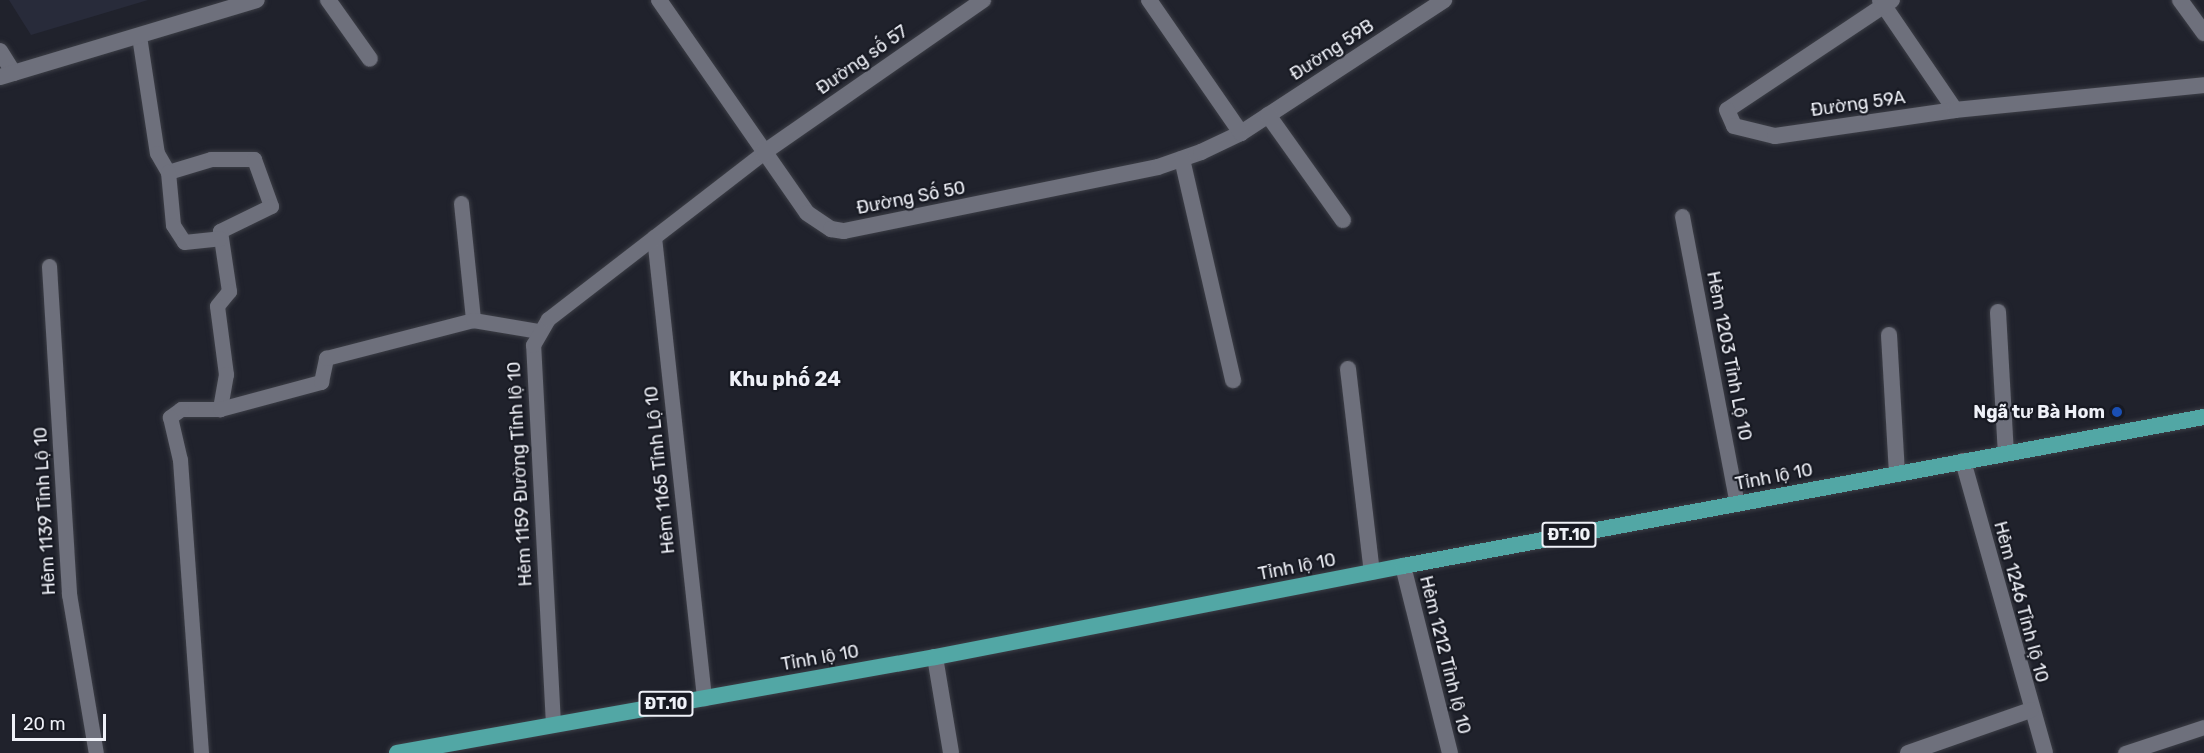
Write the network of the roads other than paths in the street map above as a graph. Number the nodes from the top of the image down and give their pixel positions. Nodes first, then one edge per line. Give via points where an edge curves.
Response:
1 (257, 0) edge
2 (328, 0) edge
3 (659, 0) edge
4 (982, 0) edge
5 (1149, 0) edge
6 (1444, 0) edge
7 (2180, 0) edge
8 (1885, 2) edge
9 (2204, 33) edge
10 (139, 36) junction
11 (0, 51) edge
12 (370, 59) dead end
13 (7, 75) edge
14 (2204, 86) edge
15 (1955, 110) junction
16 (1268, 116) junction
17 (1241, 133) junction
18 (764, 153) junction
19 (1182, 159) junction
20 (168, 172) junction
21 (461, 203) dead end
22 (1682, 216) dead end
23 (1343, 220) dead end
24 (654, 237) junction
25 (220, 238) junction
26 (49, 266) dead end
27 (1998, 312) dead end
28 (473, 320) junction
29 (539, 331) junction
30 (1889, 335) dead end
31 (1348, 369) dead end
32 (1233, 380) dead end
33 (220, 409) junction
34 (2204, 417) edge
35 (2006, 453) junction
36 (1963, 461) junction
37 (1897, 474) junction
38 (1737, 504) junction
39 (1403, 566) junction
40 (1372, 572) junction
41 (935, 657) junction
42 (704, 698) junction
43 (2031, 710) junction
44 (553, 724) junction
45 (2204, 727) edge
46 (437, 749) edge
47 (96, 753) edge
48 (201, 753) edge
49 (397, 753) edge
50 (951, 753) edge
51 (1450, 753) edge
52 (1908, 753) edge
53 (2045, 753) edge
54 (2125, 753) edge

1 - 10 street
2 - 12 street
3 - 18 street, Đường Số 50
4 - 18 street, Đường số 57
5 - 17 street
6 - 16 street, Đường 59B
7 - 9 street
8 - 15 street
8 - 15 street, Đường 59A via 1727,110 1734,126 1775,136
10 - 13 street
10 - 20 lane via 157,153
11 - 13 street
14 - 15 street, Đường 59A
16 - 17 street, Đường 59B
16 - 23 street
17 - 19 street, Đường Số 50
18 - 19 street, Đường Số 50 via 807,213 831,229 844,231
18 - 24 lane
19 - 32 street
20 - 25 lane via 172,225 184,242
20 - 25 lane via 211,159 254,159 271,206 227,226 220,231
21 - 28 lane
22 - 38 lane, Hẻm 1203 Tỉnh Lộ 10
24 - 29 lane via 548,319
24 - 42 lane, Hẻm 1165 Tỉnh Lộ 10
25 - 33 lane via 229,291 217,306 226,374
26 - 47 lane, Hẻm 1139 Tỉnh Lộ 10 via 69,594
27 - 35 street
28 - 29 lane
28 - 33 lane via 326,358 321,382
29 - 44 lane, Hẻm 1159 Đường Tỉnh lộ 10 via 533,345
30 - 37 street
31 - 40 street
33 - 48 lane via 181,409 170,417 180,460
34 - 35 main road, Tỉnh lộ 10 / ĐT.10
35 - 36 main road, Tỉnh lộ 10 / ĐT.10
36 - 37 main road, Tỉnh lộ 10 / ĐT.10
36 - 43 street, Hẻm 1246 Tỉnh lộ 10
37 - 38 main road, Tỉnh lộ 10 / ĐT.10
38 - 39 main road, Tỉnh lộ 10 / ĐT.10
39 - 40 main road, Tỉnh lộ 10 / ĐT.10
39 - 51 street, Hẻm 1212 Tỉnh lộ 10
40 - 41 main road, Tỉnh lộ 10 / ĐT.10
41 - 42 main road, Tỉnh lộ 10 / ĐT.10
41 - 50 street
42 - 44 main road, Tỉnh lộ 10 / ĐT.10
43 - 52 street
43 - 53 street, Hẻm 1246 Tỉnh lộ 10
44 - 46 main road, Tỉnh lộ 10 / ĐT.10
45 - 54 lane
46 - 49 main road, Tỉnh lộ 10 / ĐT.10

